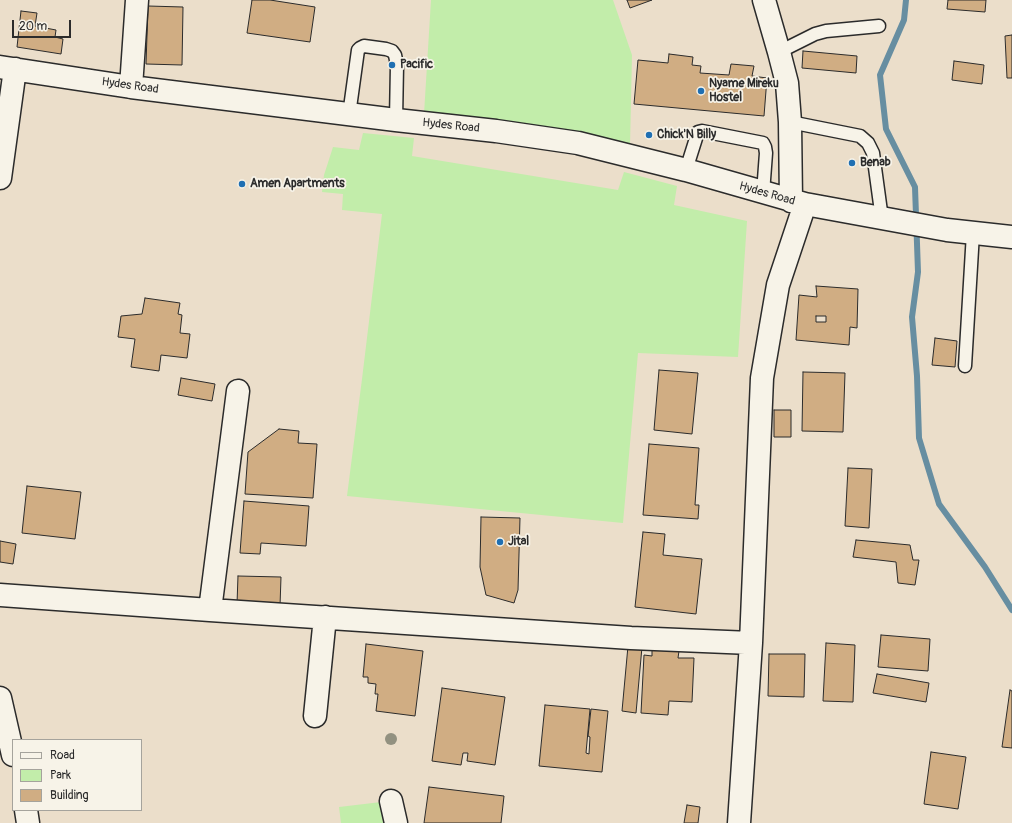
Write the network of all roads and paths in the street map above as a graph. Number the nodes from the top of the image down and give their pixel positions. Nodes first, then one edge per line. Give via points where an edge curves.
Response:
1 (137, 0) edge
2 (764, 0) edge
3 (879, 26) dead end
4 (779, 52) junction
5 (7, 68) edge
6 (131, 87) junction
7 (349, 114) junction
8 (396, 120) junction
9 (790, 122) junction
10 (686, 170) junction
11 (0, 178) edge
12 (763, 193) junction
13 (798, 202) junction
14 (889, 220) junction
15 (973, 233) junction
16 (1012, 238) edge
17 (966, 366) dead end
18 (238, 391) dead end
19 (0, 595) edge
20 (210, 610) junction
21 (325, 617) junction
22 (751, 643) junction
23 (0, 698) edge
24 (315, 716) dead end
25 (12, 751) edge
26 (391, 802) dead end
27 (26, 811) edge
28 (28, 823) edge
29 (396, 823) edge
30 (739, 823) edge

1 - 6 street
2 - 4 street
3 - 4 lane via 826,31
4 - 9 street via 787,83
5 - 6 street, Hydes Road
5 - 11 street
6 - 7 street, Hydes Road
7 - 8 street, Hydes Road
7 - 8 lane via 358,50 364,46 386,49 395,55
8 - 10 street, Hydes Road via 578,143
9 - 13 street
9 - 14 lane via 860,136 868,143 873,153
10 - 12 street, Hydes Road
10 - 12 lane via 698,132 763,143 766,153
12 - 13 street, Hydes Road
13 - 14 street, Hydes Road
13 - 22 street via 778,285 762,378
14 - 15 street, Hydes Road
15 - 16 street, Hydes Road
15 - 17 lane
18 - 20 street
19 - 20 street
20 - 21 street
21 - 22 street via 616,637
21 - 24 street
22 - 30 street
23 - 25 street
26 - 29 street
27 - 28 street

